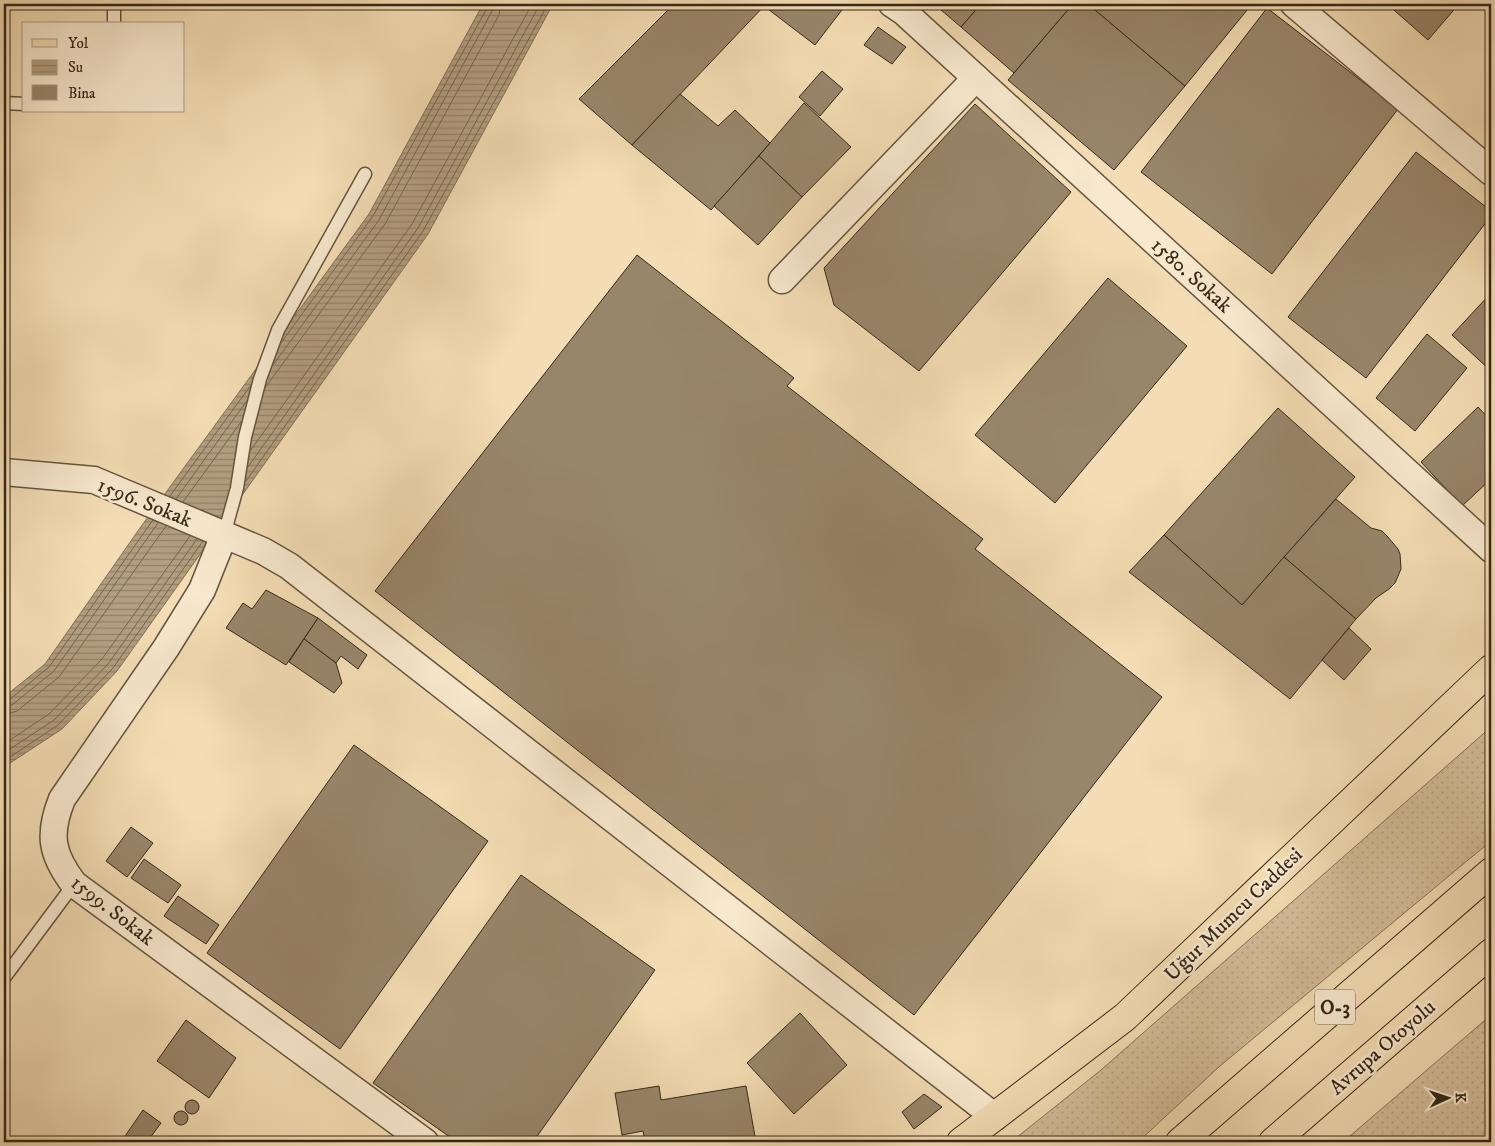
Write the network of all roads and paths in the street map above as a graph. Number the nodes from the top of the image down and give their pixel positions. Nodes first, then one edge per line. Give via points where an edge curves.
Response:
1 (114, 4) edge
2 (892, 4) edge
3 (1294, 4) edge
4 (114, 22) edge
5 (976, 78) junction
6 (4, 103) edge
7 (22, 104) edge
8 (1491, 172) edge
9 (365, 174) dead end
10 (782, 280) dead end
11 (4, 472) edge
12 (224, 534) junction
13 (1491, 548) edge
14 (1491, 669) edge
15 (1491, 872) edge
16 (74, 884) junction
17 (1491, 953) edge
18 (4, 978) edge
19 (995, 1117) junction
20 (425, 1142) edge
21 (961, 1142) edge
22 (1180, 1142) edge
23 (1273, 1142) edge

1 - 4 lane
2 - 5 street, 1580. Sokak
3 - 8 street
5 - 10 street
5 - 13 street, 1580. Sokak
6 - 7 lane
9 - 12 lane via 278,330 260,379
11 - 12 street, 1596. Sokak via 94,480
12 - 16 street, 1599. Sokak via 192,607 62,799 55,817 53,836 56,855
12 - 19 street, 1596. Sokak via 289,566
14 - 19 main road, Uğur Mumcu Caddesi via 1124,1017
15 - 22 main road, O-3
16 - 18 lane
16 - 20 street, 1599. Sokak
17 - 23 main road, Avrupa Otoyolu
19 - 21 main road, Uğur Mumcu Caddesi

